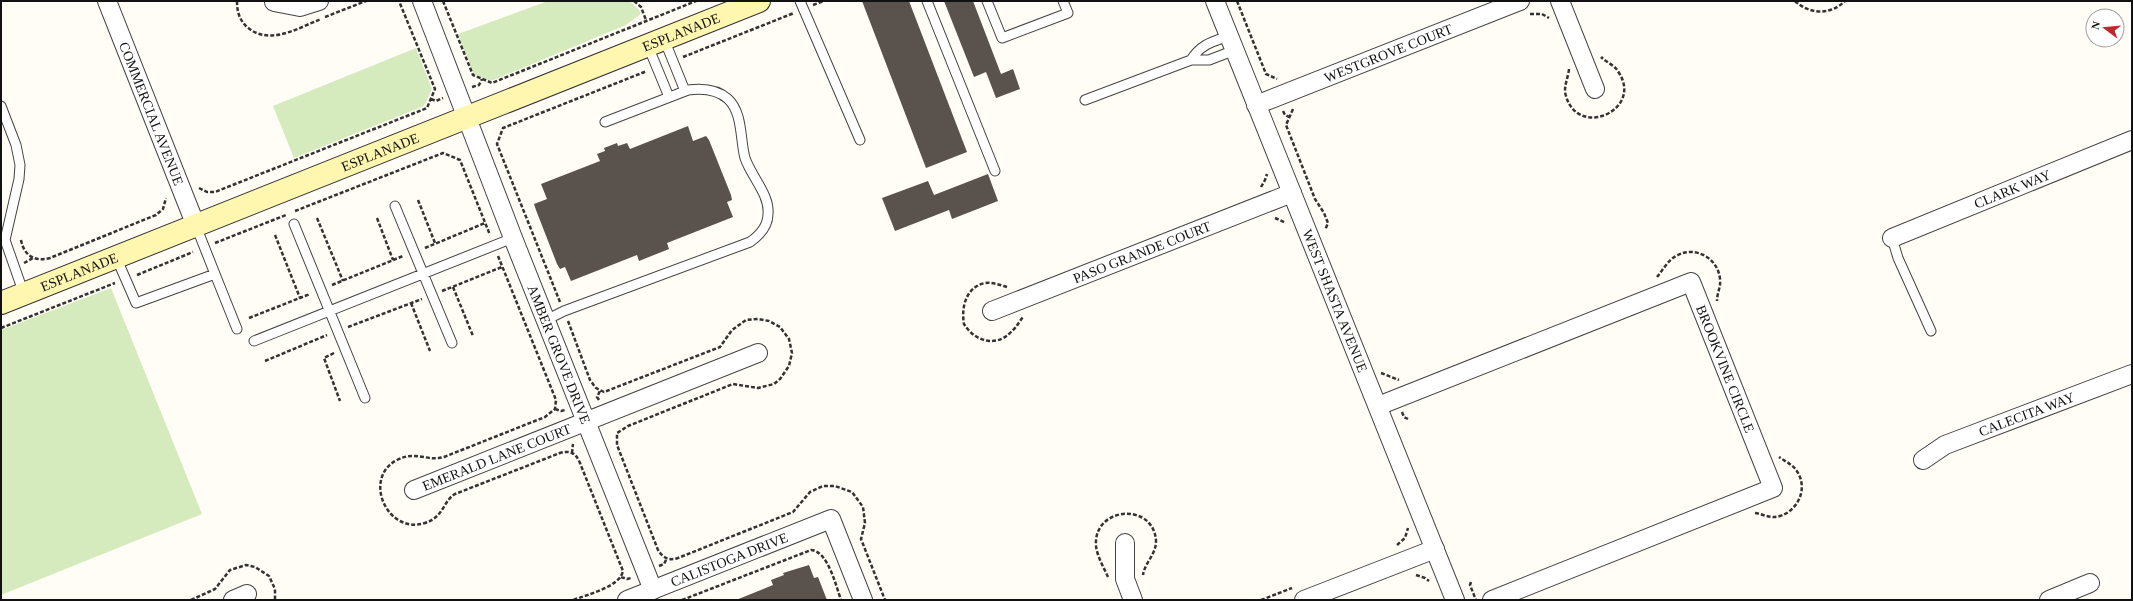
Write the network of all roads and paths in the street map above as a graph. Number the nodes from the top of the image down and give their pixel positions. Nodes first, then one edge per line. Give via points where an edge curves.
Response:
1 (107, 1) edge
2 (319, 1) edge
3 (399, 1) edge
4 (422, 1) edge
5 (443, 1) edge
6 (634, 1) edge
7 (696, 1) edge
8 (759, 1) edge
9 (824, 1) edge
10 (927, 1) edge
11 (987, 1) edge
12 (1063, 1) edge
13 (1215, 1) edge
14 (1237, 1) edge
15 (1560, 1) edge
16 (1795, 1) edge
17 (1845, 1) edge
18 (274, 2) dead end
19 (802, 5) edge
20 (1523, 8) edge
21 (646, 20) junction
22 (1551, 21) dead end
23 (656, 42) junction
24 (1232, 43) junction
25 (1597, 52) dead end
26 (1191, 60) junction
27 (674, 61) junction
28 (1568, 64) dead end
29 (656, 67) junction
30 (1281, 81) dead end
31 (1595, 88) dead end
32 (685, 91) junction
33 (668, 97) junction
34 (1085, 100) dead end
35 (1256, 105) junction
36 (1, 106) edge
37 (1299, 106) dead end
38 (466, 118) junction
39 (605, 122) dead end
40 (860, 140) dead end
41 (2132, 140) edge
42 (1266, 170) dead end
43 (995, 171) dead end
44 (196, 184) dead end
45 (1260, 188) dead end
46 (166, 192) dead end
47 (1292, 193) junction
48 (418, 200) dead end
49 (395, 206) dead end
50 (317, 218) dead end
51 (377, 218) dead end
52 (1272, 218) dead end
53 (485, 223) junction
54 (294, 224) dead end
55 (196, 226) junction
56 (1290, 228) dead end
57 (275, 235) dead end
58 (1327, 236) dead end
59 (513, 238) junction
60 (1892, 238) joint
61 (21, 240) dead end
62 (435, 243) junction
63 (494, 245) junction
64 (204, 248) junction
65 (414, 252) junction
66 (116, 257) junction
67 (393, 260) junction
68 (502, 267) junction
69 (423, 273) junction
70 (215, 274) junction
71 (125, 279) junction
72 (1654, 279) dead end
73 (343, 281) junction
74 (453, 287) junction
75 (1012, 287) dead end
76 (321, 289) junction
77 (24, 294) junction
78 (432, 295) junction
79 (300, 298) junction
80 (1, 303) edge
81 (411, 303) junction
82 (1718, 307) dead end
83 (330, 311) junction
84 (564, 311) junction
85 (992, 311) dead end
86 (1028, 314) dead end
87 (249, 318) dead end
88 (546, 320) junction
89 (1, 328) edge
90 (238, 329) dead end
91 (338, 331) junction
92 (1930, 332) dead end
93 (328, 335) junction
94 (473, 336) dead end
95 (330, 340) dead end
96 (254, 341) dead end
97 (452, 343) dead end
98 (335, 351) dead end
99 (430, 351) dead end
100 (758, 354) dead end
101 (265, 361) dead end
102 (1378, 366) dead end
103 (2132, 374) edge
104 (1406, 378) dead end
105 (364, 398) dead end
106 (340, 401) dead end
107 (1378, 406) junction
108 (1410, 414) dead end
109 (586, 421) junction
110 (1406, 424) dead end
111 (1778, 455) dead end
112 (1923, 460) dead end
113 (414, 490) dead end
114 (1749, 514) dead end
115 (1407, 522) dead end
116 (1125, 543) dead end
117 (1391, 548) dead end
118 (1435, 549) junction
119 (1412, 575) dead end
120 (1466, 579) dead end
121 (1471, 582) junction
122 (2090, 583) dead end
123 (1431, 584) dead end
124 (1476, 584) dead end
125 (653, 590) junction
126 (1302, 592) edge
127 (573, 600) edge
128 (627, 600) edge
129 (682, 600) edge
130 (841, 600) edge
131 (863, 600) edge
132 (885, 600) edge
133 (1133, 600) edge
134 (1261, 600) edge
135 (1455, 600) edge
136 (1476, 600) edge
137 (1492, 600) edge
138 (2049, 600) edge

1 - 55 street, COMMERCIAL AVENUE
2 - 18 street via 300,7
3 - 44 path via 435,89 427,108 215,192 202,190
4 - 38 street, AMBER GROVE DRIVE
5 - 21 path via 473,75 492,83
6 - 21 path via 641,7
7 - 21 path
8 - 23 main road, ESPLANADE
9 - 19 path
10 - 43 lane
11 - 12 lane via 1002,38 1068,13
13 - 24 street, WEST SHASTA AVENUE
14 - 30 path via 1266,74
15 - 31 street
16 - 17 path via 1807,9 1818,12 1836,8
19 - 27 path
19 - 40 lane
20 - 22 path via 1545,15
20 - 35 street, WESTGROVE COURT
23 - 27 lane
23 - 29 lane
23 - 38 main road, ESPLANADE
24 - 26 lane via 1210,60
24 - 26 lane via 1204,46 1197,50
24 - 35 street, WEST SHASTA AVENUE
25 - 28 path via 1602,59 1616,68 1624,84 1620,103 1607,115 1596,118 1585,116 1572,107 1565,90 1569,73
26 - 34 lane
27 - 32 lane
29 - 33 lane
29 - 84 path via 503,128 497,144
32 - 33 lane
32 - 84 lane via 701,88 715,91 735,107 746,160 767,204 768,215 760,236 750,242
33 - 39 lane
35 - 47 street, WEST SHASTA AVENUE
36 - 77 lane via 16,145 20,165 5,240
37 - 58 path via 1292,109 1286,124 1315,198 1328,223 1324,229
38 - 55 main road, ESPLANADE
38 - 59 street, AMBER GROVE DRIVE
41 - 60 street, CLARK WAY
42 - 45 path via 1265,180
46 - 61 path via 165,205 160,213 50,258 42,260 30,256
47 - 85 street, PASO GRANDE COURT
47 - 107 street, WEST SHASTA AVENUE
48 - 62 path
49 - 65 lane
50 - 73 path
51 - 67 path
52 - 56 path via 1284,221
53 - 62 path
53 - 63 path
53 - 64 path via 460,160 443,153
54 - 76 lane
55 - 64 lane
55 - 66 main road, ESPLANADE
57 - 79 path
59 - 63 lane
59 - 88 street, AMBER GROVE DRIVE
60 - 92 lane
62 - 65 path
63 - 68 path
63 - 69 lane
64 - 70 lane
64 - 71 path
65 - 67 path
65 - 69 lane
66 - 71 lane
66 - 77 main road, ESPLANADE
67 - 73 path
68 - 74 path
68 - 127 path via 556,400 555,409 545,417 444,457 434,459 417,455 399,458 384,474 380,493 384,506 396,519 408,524 424,523 440,514 455,494 560,453 573,453 580,462 622,571 617,582
69 - 78 lane
69 - 83 lane
70 - 71 lane via 136,303
70 - 90 lane
71 - 89 path
72 - 82 path via 1676,256 1690,252 1702,254 1719,271
73 - 76 path
74 - 78 path
74 - 94 path
75 - 86 path via 986,283 970,292 964,303 964,324 982,340 997,341 1011,332
76 - 79 path
76 - 83 lane
77 - 80 main road, ESPLANADE
78 - 81 path
78 - 97 lane
79 - 87 path
81 - 91 path
81 - 99 path
83 - 91 lane
83 - 96 lane
84 - 88 lane
84 - 132 path via 590,380 596,388 604,392 716,349 722,345 732,330 746,320 764,320 780,327 789,339 791,360 786,372 774,384 758,388 736,384 726,387 624,428 617,433 617,445 658,550 670,559 793,512 806,495 816,488 829,485 846,489 856,497 862,507 865,523 861,539
88 - 109 street, AMBER GROVE DRIVE
91 - 93 path
91 - 105 lane
93 - 95 path
93 - 101 path
98 - 106 path via 324,358
100 - 109 street, EMERALD LANE COURT
102 - 104 path via 1381,373 1400,380
103 - 112 street, CALECITA WAY via 1950,443
107 - 118 street, WEST SHASTA AVENUE
107 - 137 street, BROOKVINE CIRCLE via 1691,282 1773,488
108 - 110 path
109 - 113 street, EMERALD LANE COURT
109 - 125 street, AMBER GROVE DRIVE
111 - 114 path via 1799,474 1802,490 1798,502 1789,512 1779,516
115 - 117 path via 1405,538
116 - 133 street via 1125,579
118 - 126 street
118 - 135 street, WEST SHASTA AVENUE
119 - 123 path via 1425,578
120 - 121 path
121 - 124 path
121 - 136 path
122 - 138 street
125 - 128 street, CALISTOGA DRIVE
125 - 131 street, CALISTOGA DRIVE via 831,519
126 - 134 path
129 - 130 path via 811,550 818,551 824,557

